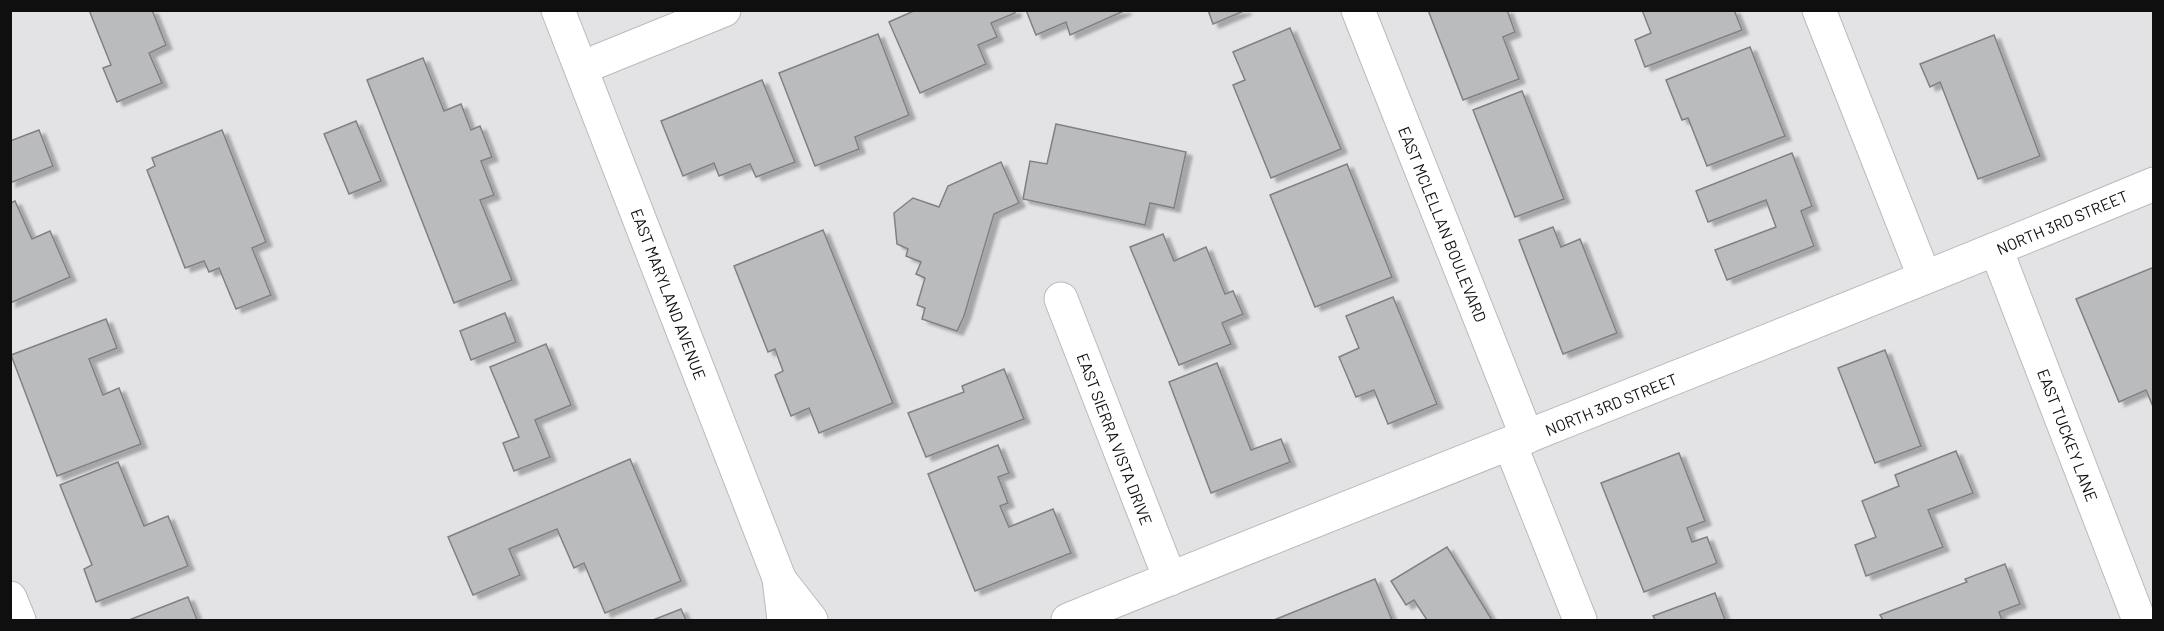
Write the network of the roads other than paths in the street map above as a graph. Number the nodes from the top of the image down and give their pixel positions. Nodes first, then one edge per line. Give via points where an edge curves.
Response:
1 (558, 10) edge
2 (724, 10) edge
3 (1358, 10) edge
4 (1819, 10) edge
5 (581, 68) junction
6 (2154, 184) edge
7 (1996, 249) junction
8 (1924, 276) junction
9 (1060, 299) dead end
10 (1519, 441) junction
11 (779, 578) junction
12 (1170, 579) junction
13 (10, 598) edge
14 (19, 621) edge
15 (784, 621) edge
16 (811, 621) edge
17 (1068, 621) edge
18 (1580, 621) edge
19 (2139, 621) edge

1 - 5 street, EAST MARYLAND AVENUE
2 - 5 street
3 - 10 street, EAST MCLELLAN BOULEVARD
4 - 8 street
5 - 11 street, EAST MARYLAND AVENUE
6 - 7 street, NORTH 3RD STREET
7 - 8 street, NORTH 3RD STREET
7 - 19 street, EAST TUCKEY LANE
8 - 10 street, NORTH 3RD STREET
9 - 12 street, EAST SIERRA VISTA DRIVE
10 - 12 street, NORTH 3RD STREET
10 - 18 street, EAST MCLELLAN BOULEVARD
11 - 15 street, EAST MARYLAND AVENUE
11 - 16 street, EAST MARYLAND AVENUE
12 - 17 street, NORTH 3RD STREET
13 - 14 street

